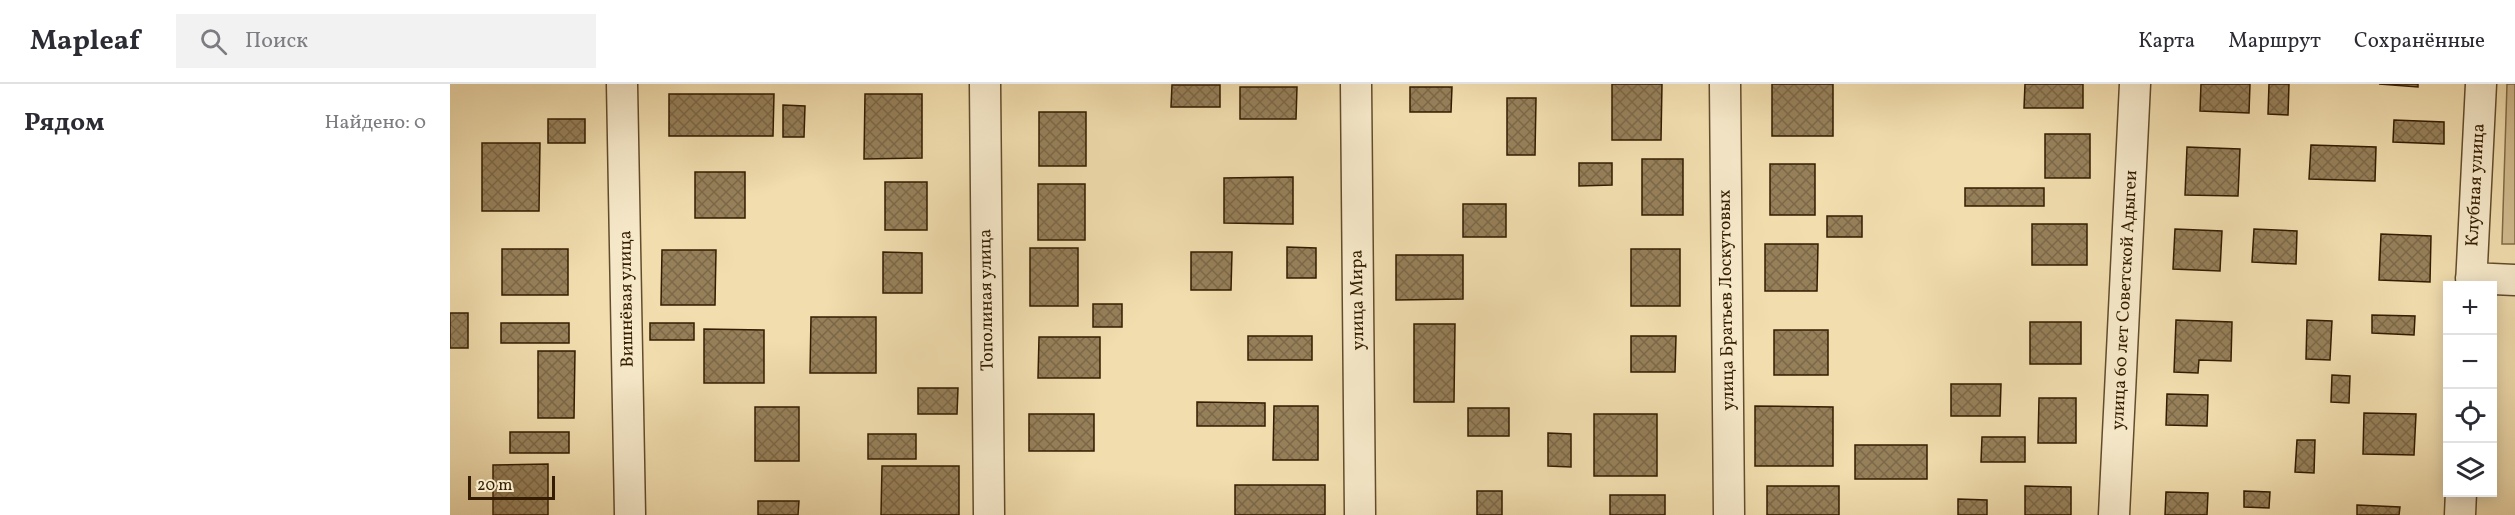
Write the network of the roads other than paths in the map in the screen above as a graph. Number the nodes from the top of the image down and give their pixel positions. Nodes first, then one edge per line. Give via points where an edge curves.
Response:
1 (622, 84) edge
2 (985, 84) edge
3 (1356, 84) edge
4 (1725, 84) edge
5 (2135, 84) edge
6 (2481, 84) edge
7 (2515, 280) edge
8 (2471, 281) edge
9 (2493, 281) edge
10 (2461, 497) edge
11 (630, 515) edge
12 (989, 515) edge
13 (1360, 515) edge
14 (1729, 515) edge
15 (2115, 515) edge
16 (2460, 515) edge

1 - 11 street, Вишнёвая улица
2 - 12 street, Тополиная улица
3 - 13 street, улица Мира
4 - 14 street, улица Братьев Лоскутовых
5 - 15 street, улица 60 лет Советской Адыгеи
6 - 8 street, Клубная улица
7 - 9 street
10 - 16 street

